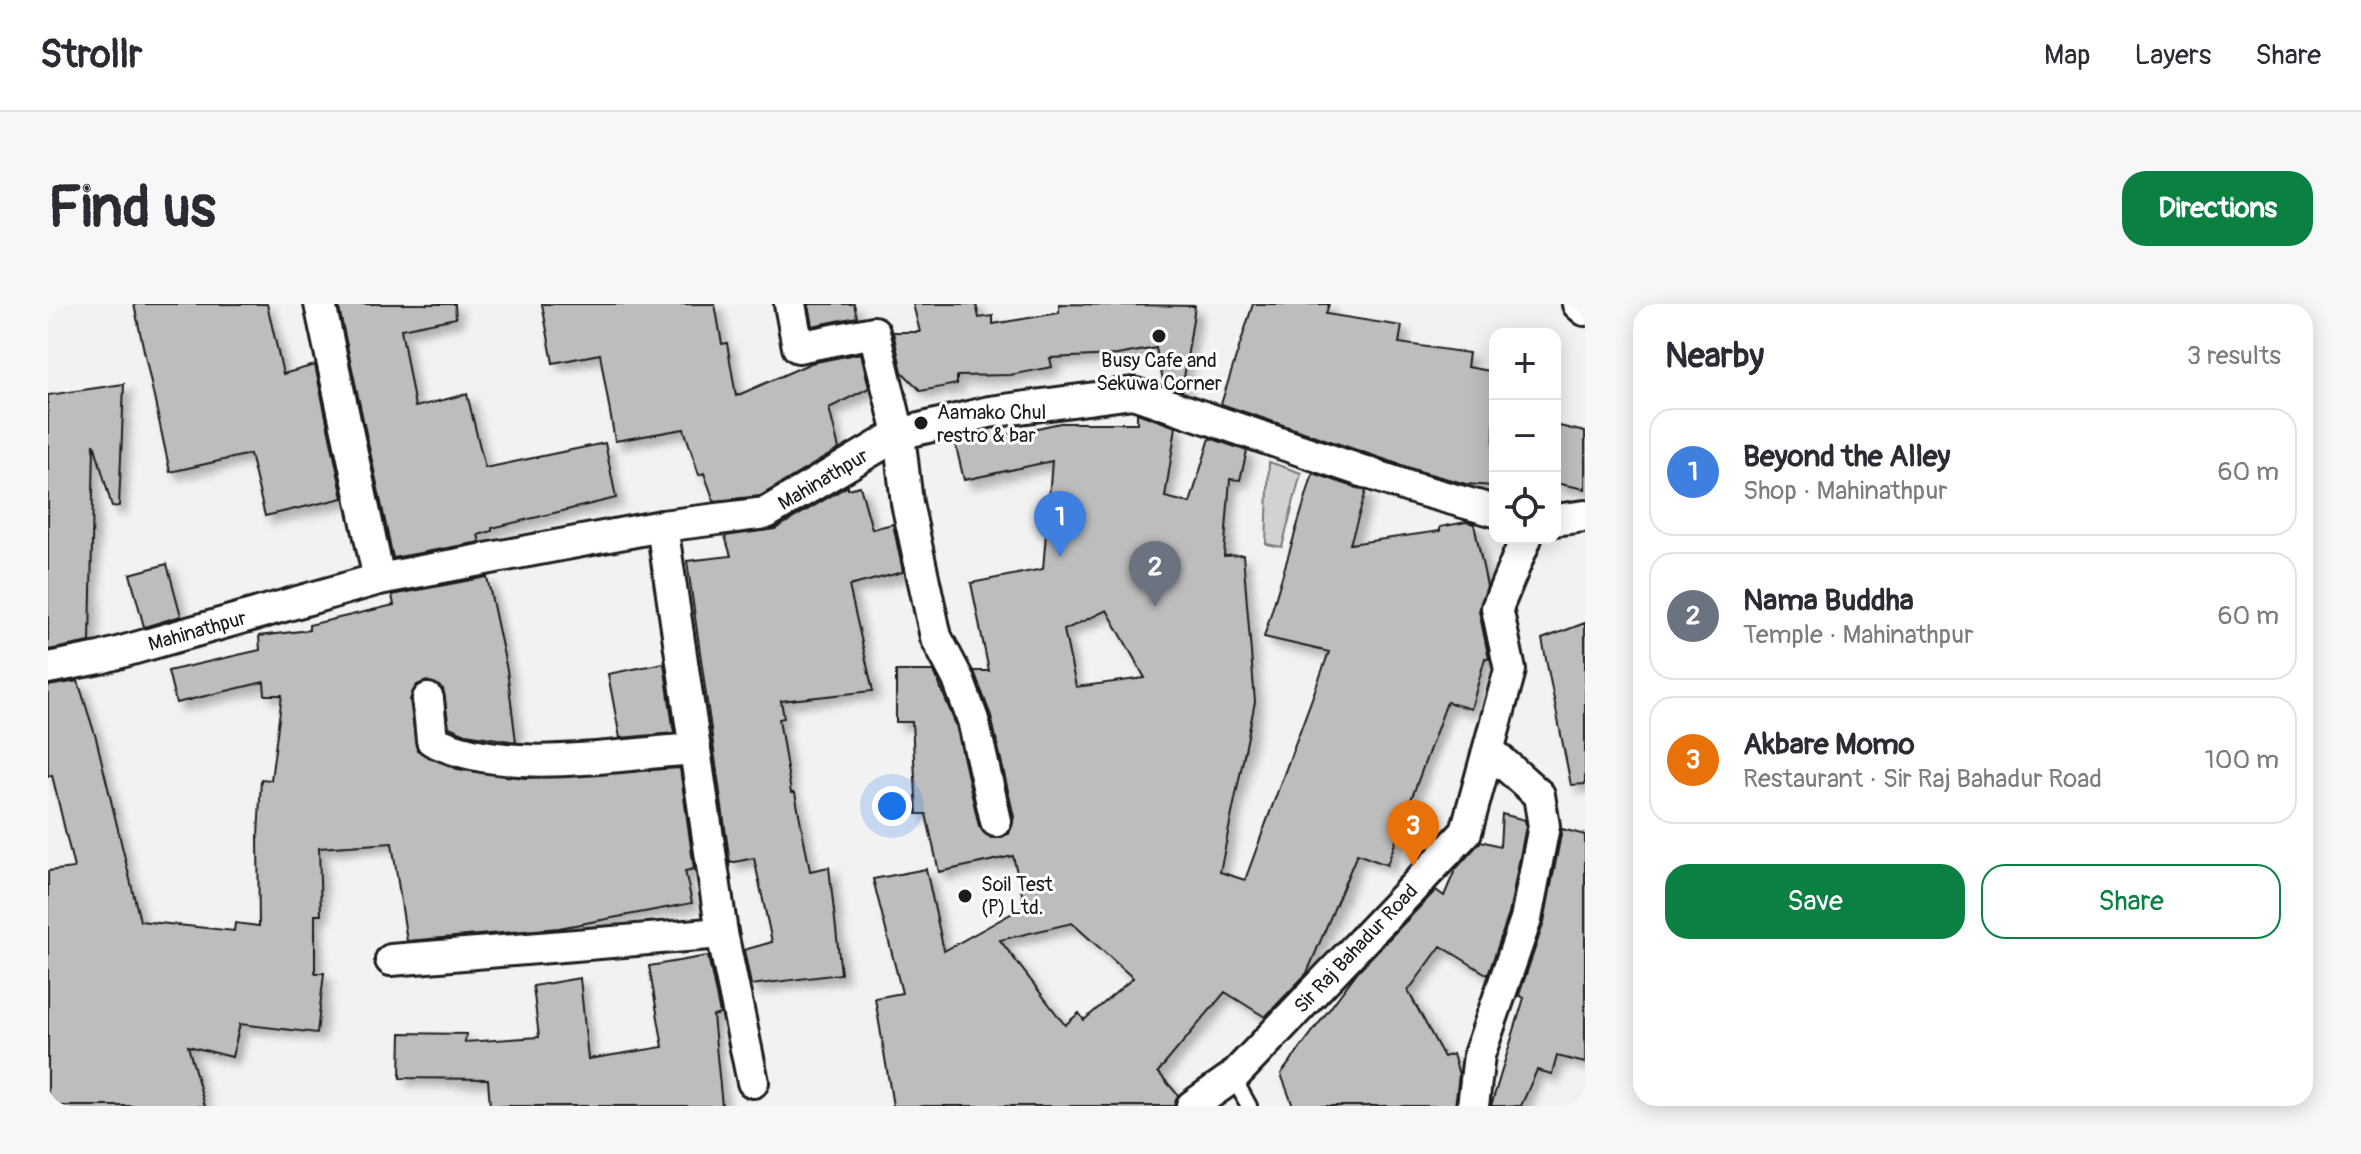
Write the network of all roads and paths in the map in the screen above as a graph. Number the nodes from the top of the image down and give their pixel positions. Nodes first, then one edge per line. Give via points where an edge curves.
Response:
1 (320, 304) edge
2 (790, 304) edge
3 (1578, 304) edge
4 (1585, 310) edge
5 (899, 434) junction
6 (1489, 509) edge
7 (1585, 516) edge
8 (1561, 519) edge
9 (662, 526) junction
10 (1524, 544) edge
11 (379, 579) junction
12 (48, 668) edge
13 (428, 699) dead end
14 (695, 749) junction
15 (1490, 751) junction
16 (996, 821) dead end
17 (722, 933) junction
18 (391, 960) dead end
19 (1233, 1077) junction
20 (753, 1082) dead end
21 (1192, 1106) edge
22 (1249, 1106) edge
23 (1473, 1106) edge

1 - 11 street
2 - 5 street via 798,347 874,332
3 - 4 street
5 - 6 street, Mahinathpur via 989,412 1133,393
5 - 9 street, Mahinathpur via 766,513
5 - 16 street via 907,503 936,637 973,720
7 - 8 street
9 - 11 street, Mahinathpur
9 - 14 street
10 - 15 street, Sir Raj Bahadur Road via 1497,608 1510,670
11 - 12 street, Mahinathpur
13 - 14 street via 432,740 451,750 508,761
14 - 17 street
15 - 19 street, Sir Raj Bahadur Road via 1466,832
15 - 23 street via 1539,795 1544,826 1526,919 1479,1055
17 - 18 street
17 - 20 street
19 - 21 street, Sir Raj Bahadur Road
19 - 22 lane

